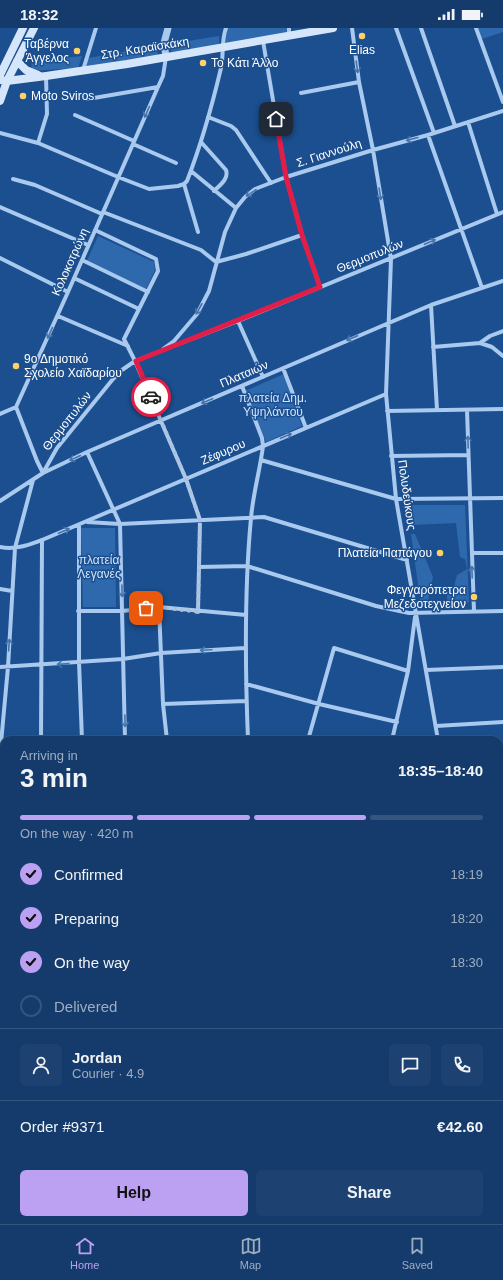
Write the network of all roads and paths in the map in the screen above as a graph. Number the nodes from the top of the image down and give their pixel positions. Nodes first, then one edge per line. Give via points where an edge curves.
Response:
1 (23, 28) edge
2 (34, 28) edge
3 (96, 28) edge
4 (168, 28) edge
5 (226, 28) edge
6 (333, 28) edge
7 (352, 28) edge
8 (396, 28) edge
9 (421, 28) edge
10 (476, 28) edge
11 (289, 32) edge
12 (262, 40) junction
13 (223, 48) junction
14 (166, 57) junction
15 (17, 61) junction
16 (83, 70) junction
17 (0, 75) edge
18 (46, 76) junction
19 (4, 80) edge
20 (359, 82) junction
21 (158, 87) junction
22 (302, 93) dead end
23 (88, 99) dead end
24 (0, 101) edge
25 (503, 102) edge
26 (503, 111) edge
27 (74, 115) dead end
28 (208, 117) junction
29 (468, 122) junction
30 (455, 126) junction
31 (0, 133) edge
32 (434, 133) junction
33 (428, 135) junction
34 (134, 142) junction
35 (201, 142) junction
36 (38, 143) junction
37 (373, 150) junction
38 (176, 162) dead end
39 (191, 171) junction
40 (118, 177) junction
41 (286, 177) junction
42 (13, 179) dead end
43 (271, 183) junction
44 (184, 184) junction
45 (214, 191) junction
46 (0, 207) edge
47 (236, 208) junction
48 (503, 212) edge
49 (103, 213) junction
50 (497, 214) junction
51 (462, 229) junction
52 (95, 230) junction
53 (198, 232) dead end
54 (302, 235) junction
55 (88, 245) junction
56 (0, 258) edge
57 (391, 259) junction
58 (82, 260) junction
59 (216, 262) junction
60 (74, 278) junction
61 (503, 281) edge
62 (320, 287) junction
63 (482, 288) junction
64 (68, 292) junction
65 (148, 292) junction
66 (431, 305) junction
67 (139, 309) junction
68 (58, 316) junction
69 (238, 321) junction
70 (388, 323) junction
71 (503, 331) edge
72 (480, 343) junction
73 (128, 346) junction
74 (433, 348) junction
75 (160, 351) junction
76 (503, 356) edge
77 (136, 361) junction
78 (283, 368) junction
79 (263, 377) junction
80 (242, 386) junction
81 (386, 394) junction
82 (16, 407) junction
83 (503, 409) edge
84 (437, 410) junction
85 (467, 410) junction
86 (387, 411) junction
87 (0, 414) edge
88 (162, 420) junction
89 (306, 428) junction
90 (263, 446) junction
91 (87, 452) junction
92 (468, 455) junction
93 (391, 456) junction
94 (261, 460) junction
95 (43, 473) junction
96 (186, 479) junction
97 (33, 480) junction
98 (469, 497) junction
99 (503, 498) edge
100 (396, 499) junction
101 (0, 500) edge
102 (113, 510) junction
103 (251, 516) junction
104 (200, 520) junction
105 (85, 522) junction
106 (120, 524) junction
107 (79, 525) junction
108 (42, 540) junction
109 (0, 547) edge
110 (15, 548) junction
111 (472, 553) junction
112 (503, 553) edge
113 (407, 560) junction
114 (247, 566) junction
115 (199, 567) junction
116 (0, 589) edge
117 (12, 591) junction
118 (159, 607) junction
119 (78, 610) junction
120 (122, 611) junction
121 (474, 611) junction
122 (503, 611) edge
123 (198, 612) junction
124 (416, 613) junction
125 (246, 616) junction
126 (245, 648) junction
127 (161, 653) junction
128 (123, 659) junction
129 (79, 662) junction
130 (41, 665) junction
131 (8, 666) junction
132 (0, 667) edge
133 (503, 667) edge
134 (426, 670) junction
135 (408, 671) junction
136 (246, 684) junction
137 (246, 701) junction
138 (163, 704) junction
139 (319, 704) junction
140 (397, 722) junction
141 (503, 722) edge
142 (436, 726) junction
143 (2, 736) edge
144 (41, 736) edge
145 (82, 736) edge
146 (125, 736) edge
147 (166, 736) edge
148 (248, 736) edge
149 (309, 736) edge
150 (393, 736) edge
151 (437, 736) edge

1 - 17 main road
2 - 15 main road
3 - 16 street
4 - 14 street via 164,43
5 - 13 street via 223,34
6 - 11 main road, Στρ. Καραϊσκάκη
7 -> 20 street, Πολυδεύκους
8 - 32 street
9 - 30 street
10 - 25 street
11 - 12 main road, Στρ. Καραϊσκάκη
12 - 13 main road, Στρ. Καραϊσκάκη
12 - 41 street
13 - 14 main road, Στρ. Καραϊσκάκη
13 - 28 street via 221,67
14 - 16 main road, Στρ. Καραϊσκάκη
14 - 21 street, Κολοκοτρώνη
15 - 18 main road via 30,73
15 - 19 main road
16 - 18 main road, Στρ. Καραϊσκάκη
18 - 19 main road, Στρ. Καραϊσκάκη
18 - 36 street via 48,114
19 - 24 main road
20 - 22 street
20 - 37 street, Πολυδεύκους
21 - 23 street
21 -> 34 street, Κολοκοτρώνη
26 - 29 street, Σ. Γιαννούλη
27 - 34 street
28 - 35 street
28 - 43 street via 236,130
29 - 30 street, Σ. Γιαννούλη
29 - 50 street
30 - 32 street, Σ. Γιαννούλη
31 - 36 street
32 - 33 street, Σ. Γιαννούλη
33 -> 37 street, Σ. Γιαννούλη
33 - 51 street
34 - 38 street
34 - 40 street, Κολοκοτρώνη
35 - 39 street
35 - 45 street via 226,170 226,178
36 - 40 street
37 - 41 street, Σ. Γιαννούλη
37 -> 57 street, Πολυδεύκους
39 - 44 street
39 - 45 street
40 - 44 street via 149,189
40 - 49 street, Κολοκοτρώνη
41 - 43 street, Σ. Γιαννούλη
41 - 54 street
42 - 49 street via 35,185
43 -> 47 street, Σ. Γιαννούλη via 245,197
44 - 53 street
45 - 47 street
46 - 55 street
47 - 59 street, Σ. Γιαννούλη
48 - 50 street, Θερμοπυλών
49 - 52 street, Κολοκοτρώνη
49 - 59 street via 201,250
50 - 51 street, Θερμοπυλών
57 -> 51 street, Θερμοπυλών
51 - 63 street
52 - 55 street, Κολοκοτρώνη
52 - 65 street via 156,259 158,271
54 - 59 street
54 - 62 street
55 - 58 street, Κολοκοτρώνη
56 - 64 street
57 - 62 street, Θερμοπυλών
57 - 70 street, Πολυδεύκους
58 - 60 street, Κολοκοτρώνη
58 - 65 street
59 -> 75 street, Σ. Γιαννούλη via 209,291 197,314 174,341
60 - 64 street, Κολοκοτρώνη
60 - 67 street
61 - 63 street, Πλαταιών
62 - 69 street, Θερμοπυλών
63 - 66 street, Πλαταιών
64 - 68 street, Κολοκοτρώνη
65 - 67 street
66 - 70 street, Πλαταιών
66 - 74 street
67 - 73 street via 124,339
68 - 73 street
68 -> 82 street, Κολοκοτρώνη
69 - 75 street, Θερμοπυλών
69 - 79 street
70 -> 78 street, Πλαταιών
70 - 81 street, Πολυδεύκους
71 - 72 street
72 - 74 street
72 - 76 street via 492,347
73 - 77 street
74 - 84 street
75 - 77 street, Θερμοπυλών
77 - 88 street
77 - 95 street, Θερμοπυλών via 113,379 57,448
78 - 79 street, Πλαταιών
78 - 89 street
79 - 80 street, Πλαταιών
80 -> 88 street, Πλαταιών
80 - 90 street
81 - 86 street, Πολυδεύκους
81 - 89 street, Ζέφυρου
82 - 87 street
82 - 95 street
83 - 85 street
84 - 85 street
84 - 86 street
92 -> 85 street
86 - 93 street, Πολυδεύκους
88 - 91 street, Πλαταιών
88 - 96 street
90 -> 89 street, Ζέφυρου
90 - 94 street
90 - 96 street, Ζέφυρου
91 -> 95 street, Πλαταιών
91 - 102 street
92 - 93 street
92 - 98 street
93 - 100 street, Πολυδεύκους
94 - 100 street
94 - 103 street
95 - 97 street, Πλαταιών
96 - 102 street, Ζέφυρου
96 - 104 street
97 - 101 street, Πλαταιών
97 - 110 street
98 - 99 street
98 - 100 street
98 - 111 street
100 - 113 street, Πολυδεύκους
102 - 105 street, Ζέφυρου
102 - 106 street
103 - 104 street
103 - 113 street via 276,519
103 - 114 street
104 - 106 street
104 - 115 street
105 - 106 street
105 - 107 street, Ζέφυρου
106 -> 120 street
108 -> 107 street, Ζέφυρου
107 - 119 street
108 - 110 street, Ζέφυρου
108 - 130 street
109 - 110 street, Ζέφυρου
110 - 117 street
111 - 112 street
121 -> 111 street
113 - 124 street, Πολυδεύκους
114 - 115 street
114 - 124 street via 376,606
114 - 125 street
115 - 123 street
116 - 117 street
131 -> 117 street
118 - 120 street
118 - 123 street
118 - 127 street
119 - 120 street
119 - 129 street
120 - 128 street
121 - 122 street
121 - 124 street
123 - 125 street
124 - 134 street, Πολυδεύκους
124 - 135 street
125 - 126 street
126 -> 127 street
126 - 136 street
127 - 128 street
127 - 138 street
128 - 129 street
128 -> 146 street
129 -> 130 street
129 - 145 street
130 - 131 street
130 - 144 street
131 - 132 street
131 - 143 street
133 - 134 street
134 - 142 street, Πολυδεύκους
135 - 139 street via 334,648
135 - 140 street
136 - 137 street
136 - 139 street
137 - 138 street
137 - 148 street
138 - 147 street
139 - 140 street
139 - 149 street
140 - 150 street
141 - 142 street
142 - 151 street, Πολυδεύκους

